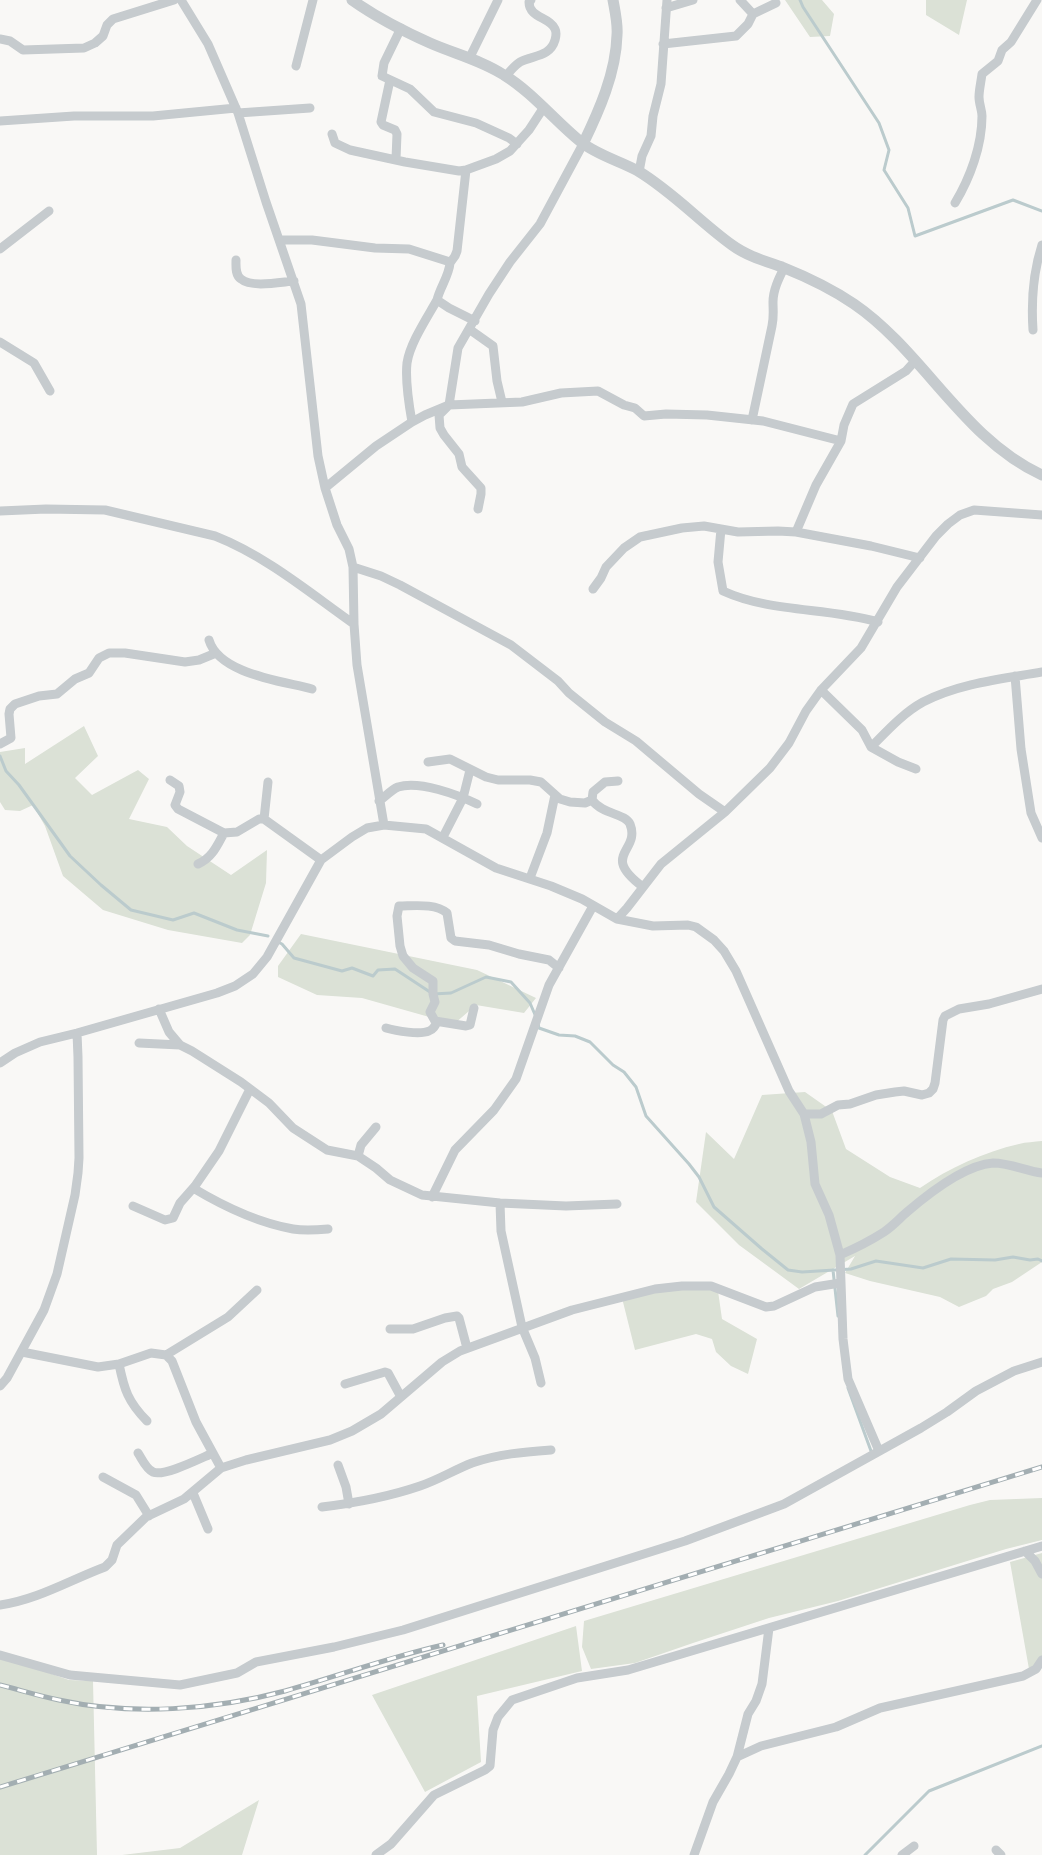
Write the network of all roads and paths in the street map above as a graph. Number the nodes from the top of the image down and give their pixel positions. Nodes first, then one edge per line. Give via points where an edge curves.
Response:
1 (174, 0) edge
2 (181, 0) edge
3 (313, 0) edge
4 (352, 0) edge
5 (498, 0) edge
6 (531, 0) edge
7 (613, 0) edge
8 (693, 0) edge
9 (740, 0) edge
10 (1037, 0) edge
11 (776, 3) dead end
12 (666, 4) edge
13 (753, 14) junction
14 (400, 28) junction
15 (0, 39) edge
16 (663, 44) junction
17 (470, 57) junction
18 (296, 66) dead end
19 (506, 76) junction
20 (390, 80) junction
21 (544, 107) junction
22 (310, 108) dead end
23 (237, 110) junction
24 (0, 122) edge
25 (332, 134) dead end
26 (517, 144) junction
27 (583, 144) junction
28 (396, 159) junction
29 (466, 170) junction
30 (638, 172) junction
31 (955, 203) dead end
32 (49, 211) dead end
33 (280, 240) junction
34 (1042, 247) edge
35 (0, 249) edge
36 (236, 260) dead end
37 (450, 263) junction
38 (784, 268) junction
39 (294, 281) junction
40 (437, 300) junction
41 (472, 325) junction
42 (1033, 330) dead end
43 (0, 342) edge
44 (915, 361) junction
45 (50, 391) dead end
46 (502, 402) junction
47 (450, 405) junction
48 (752, 420) junction
49 (412, 422) junction
50 (841, 441) junction
51 (1042, 475) edge
52 (326, 488) junction
53 (478, 510) dead end
54 (0, 511) edge
55 (1042, 515) edge
56 (721, 529) junction
57 (796, 532) junction
58 (920, 558) junction
59 (353, 567) junction
60 (593, 589) dead end
61 (878, 622) junction
62 (354, 624) junction
63 (209, 640) dead end
64 (216, 653) junction
65 (1042, 672) edge
66 (1015, 676) junction
67 (312, 689) dead end
68 (821, 690) junction
69 (0, 744) edge
70 (871, 746) junction
71 (428, 762) dead end
72 (916, 769) dead end
73 (470, 770) junction
74 (170, 780) dead end
75 (618, 781) dead end
76 (268, 782) dead end
77 (555, 795) junction
78 (463, 798) junction
79 (592, 800) junction
80 (379, 801) junction
81 (477, 804) dead end
82 (724, 812) junction
83 (264, 819) junction
84 (384, 825) junction
85 (224, 834) junction
86 (443, 837) junction
87 (1042, 838) edge
88 (321, 860) junction
89 (198, 864) dead end
90 (530, 878) junction
91 (642, 887) junction
92 (593, 906) junction
93 (617, 919) junction
94 (559, 968) junction
95 (1042, 989) edge
96 (474, 1008) dead end
97 (159, 1009) junction
98 (437, 1022) junction
99 (386, 1028) dead end
100 (77, 1033) junction
101 (139, 1043) dead end
102 (180, 1045) junction
103 (0, 1063) edge
104 (250, 1089) junction
105 (804, 1114) junction
106 (376, 1127) dead end
107 (358, 1156) junction
108 (1042, 1173) edge
109 (193, 1188) junction
110 (432, 1197) junction
111 (500, 1203) junction
112 (617, 1204) dead end
113 (133, 1206) dead end
114 (328, 1229) dead end
115 (840, 1255) junction
116 (840, 1283) junction
117 (257, 1290) dead end
118 (522, 1327) junction
119 (390, 1329) dead end
120 (467, 1348) junction
121 (22, 1352) junction
122 (166, 1355) junction
123 (1042, 1362) edge
124 (119, 1364) junction
125 (541, 1383) dead end
126 (346, 1384) dead end
127 (0, 1386) edge
128 (401, 1398) junction
129 (147, 1421) dead end
130 (551, 1450) dead end
131 (879, 1451) junction
132 (138, 1453) dead end
133 (213, 1453) junction
134 (338, 1465) dead end
135 (221, 1468) junction
136 (104, 1477) dead end
137 (193, 1493) junction
138 (349, 1504) junction
139 (322, 1507) dead end
140 (149, 1516) junction
141 (208, 1529) dead end
142 (1042, 1546) edge
143 (1025, 1551) junction
144 (1042, 1574) edge
145 (0, 1605) edge
146 (769, 1628) junction
147 (0, 1655) edge
148 (1042, 1660) edge
149 (737, 1757) junction
150 (914, 1846) dead end
151 (376, 1855) edge
152 (694, 1855) edge
153 (902, 1855) edge

1 - 15 street via 113,20 96,43 84,48 23,50 10,41
2 - 23 street via 208,44
3 - 18 street
4 - 14 street
5 - 17 street
6 - 19 street via 531,10 556,30 554,46 548,52 520,63
7 - 27 street via 617,36 609,80
8 - 12 street
9 - 13 street
10 - 31 street via 1012,42 1002,50 998,61 982,74 980,141 968,180
11 - 13 street
12 - 16 street
13 - 16 street via 748,24 731,38
14 - 17 street via 432,44
14 - 20 street via 382,71 382,76
16 - 30 street via 660,94 651,136
17 - 19 street
19 - 21 street
20 - 26 street via 410,89 434,112 476,123
20 - 28 street via 381,122 395,130
21 - 26 street
21 - 27 street
22 - 23 street
23 - 24 street
23 - 33 street
25 - 28 street via 335,143 342,148
26 - 29 street via 506,154
27 - 30 street
27 - 41 street via 540,224 510,262
28 - 29 street
29 - 37 street via 459,240
30 - 38 street via 681,202 731,245
32 - 35 street
33 - 37 street via 409,249
33 - 39 street
34 - 42 street via 1033,285
36 - 39 street via 237,274 247,282
37 - 40 street
38 - 44 street via 854,304
38 - 48 street via 773,301 772,326
39 - 52 street via 301,304 318,456
40 - 41 street
40 - 49 street via 417,336 407,363
41 - 46 street via 493,346
41 - 47 street via 458,348
43 - 45 street via 34,363
44 - 50 street via 900,375 853,404
44 - 51 street via 982,434 1014,460
46 - 47 street
46 - 48 street via 598,391 636,408 645,416 682,414
47 - 49 street
47 - 53 street via 439,415 440,428 459,454 462,467 480,488 482,494
48 - 50 street
49 - 52 street via 376,446
50 - 57 street via 816,485
52 - 59 street
54 - 62 street via 105,510 216,536 268,563
55 - 58 street via 974,510 948,524
56 - 57 street
56 - 60 street via 704,526 682,528 640,538 624,548 606,567
56 - 61 street via 718,562 722,591 761,602 835,612
57 - 58 street
58 - 61 street via 897,587
59 - 62 street
59 - 82 street via 400,585 511,645 558,680 605,722 636,741
61 - 68 street via 860,648
62 - 80 street via 357,665
63 - 64 street
64 - 67 street via 228,665
64 - 69 street via 191,662 125,653 106,654 97,660 89,673 75,679 57,694 14,704 9,714 11,738
65 - 66 street
66 - 70 street via 981,682 923,702
66 - 87 street via 1021,749 1031,813
68 - 70 street via 862,730
68 - 82 street via 770,768
70 - 72 street
71 - 73 street via 450,758
73 - 77 street via 498,780 541,782
73 - 78 street
74 - 85 street via 179,786 175,805 178,809
75 - 79 street via 605,782 593,792
76 - 83 street
77 - 79 street via 578,803
77 - 90 street via 547,833
78 - 80 street via 440,789 406,786 397,787
78 - 81 street
78 - 86 street
79 - 91 street via 597,808 626,818 630,824 631,836 622,862 624,871
80 - 84 street
82 - 91 street via 661,864
83 - 85 street via 237,832
83 - 88 street
84 - 86 street via 426,829
84 - 88 street via 367,828 352,836
85 - 89 street via 213,854
86 - 90 street via 496,868
88 - 97 street via 267,956 253,974 217,993
90 - 92 street
91 - 93 street
92 - 93 street
92 - 94 street
93 - 105 street via 653,926 688,925 714,940 736,971 789,1091
94 - 98 street via 550,960 490,945 455,941 451,938 444,911 399,906 397,916 403,956 413,968 434,981 436,1002 430,1012
94 - 110 street via 549,985 511,1088 455,1150
95 - 105 street via 959,1009 945,1016 935,1083 929,1093 922,1095 904,1091 876,1095 838,1105 821,1114
96 - 98 street via 470,1025
97 - 100 street
97 - 102 street via 169,1032
98 - 99 street via 427,1032
100 - 103 street via 40,1042
100 - 121 street via 78,1173 75,1195 57,1274 44,1310
101 - 102 street
102 - 104 street
104 - 107 street via 293,1128 319,1146
104 - 109 street via 219,1151
105 - 115 street via 811,1142 815,1184 829,1215
106 - 107 street via 361,1145
107 - 110 street via 401,1187
108 - 115 street via 993,1163 975,1167 931,1194 886,1231
109 - 113 street via 182,1199 173,1218 168,1220
109 - 114 street via 255,1218 294,1229
110 - 111 street
111 - 112 street
111 - 118 street via 501,1231
115 - 116 street
116 - 118 street via 815,1287 766,1307 710,1286 655,1289 572,1310
116 - 131 street via 848,1379
117 - 122 street via 228,1317
118 - 120 street
118 - 125 street
119 - 120 street via 413,1328 457,1316
120 - 128 street via 442,1362
121 - 124 street via 98,1366
121 - 127 street
122 - 124 street via 152,1353
122 - 133 street
123 - 131 street via 1014,1370
124 - 129 street via 127,1395
126 - 128 street via 387,1373
128 - 135 street via 381,1414 343,1435
130 - 138 street via 492,1457 419,1486
131 - 147 street via 784,1504 685,1541 403,1630 256,1662 237,1673 180,1685 70,1675
132 - 133 street via 149,1470 158,1474
133 - 135 street
134 - 138 street
135 - 137 street
136 - 140 street via 136,1495
137 - 140 street
137 - 141 street
138 - 139 street
140 - 145 street via 117,1545 112,1560 105,1566 17,1603
142 - 143 street
143 - 144 street
143 - 146 street
146 - 149 street via 762,1684 748,1714
146 - 151 street via 628,1670 577,1678 512,1700 498,1717 493,1730 490,1766 434,1795 391,1844
148 - 149 street via 1036,1669 1023,1676 880,1708 836,1727 761,1746
149 - 152 street via 713,1802
150 - 153 street

